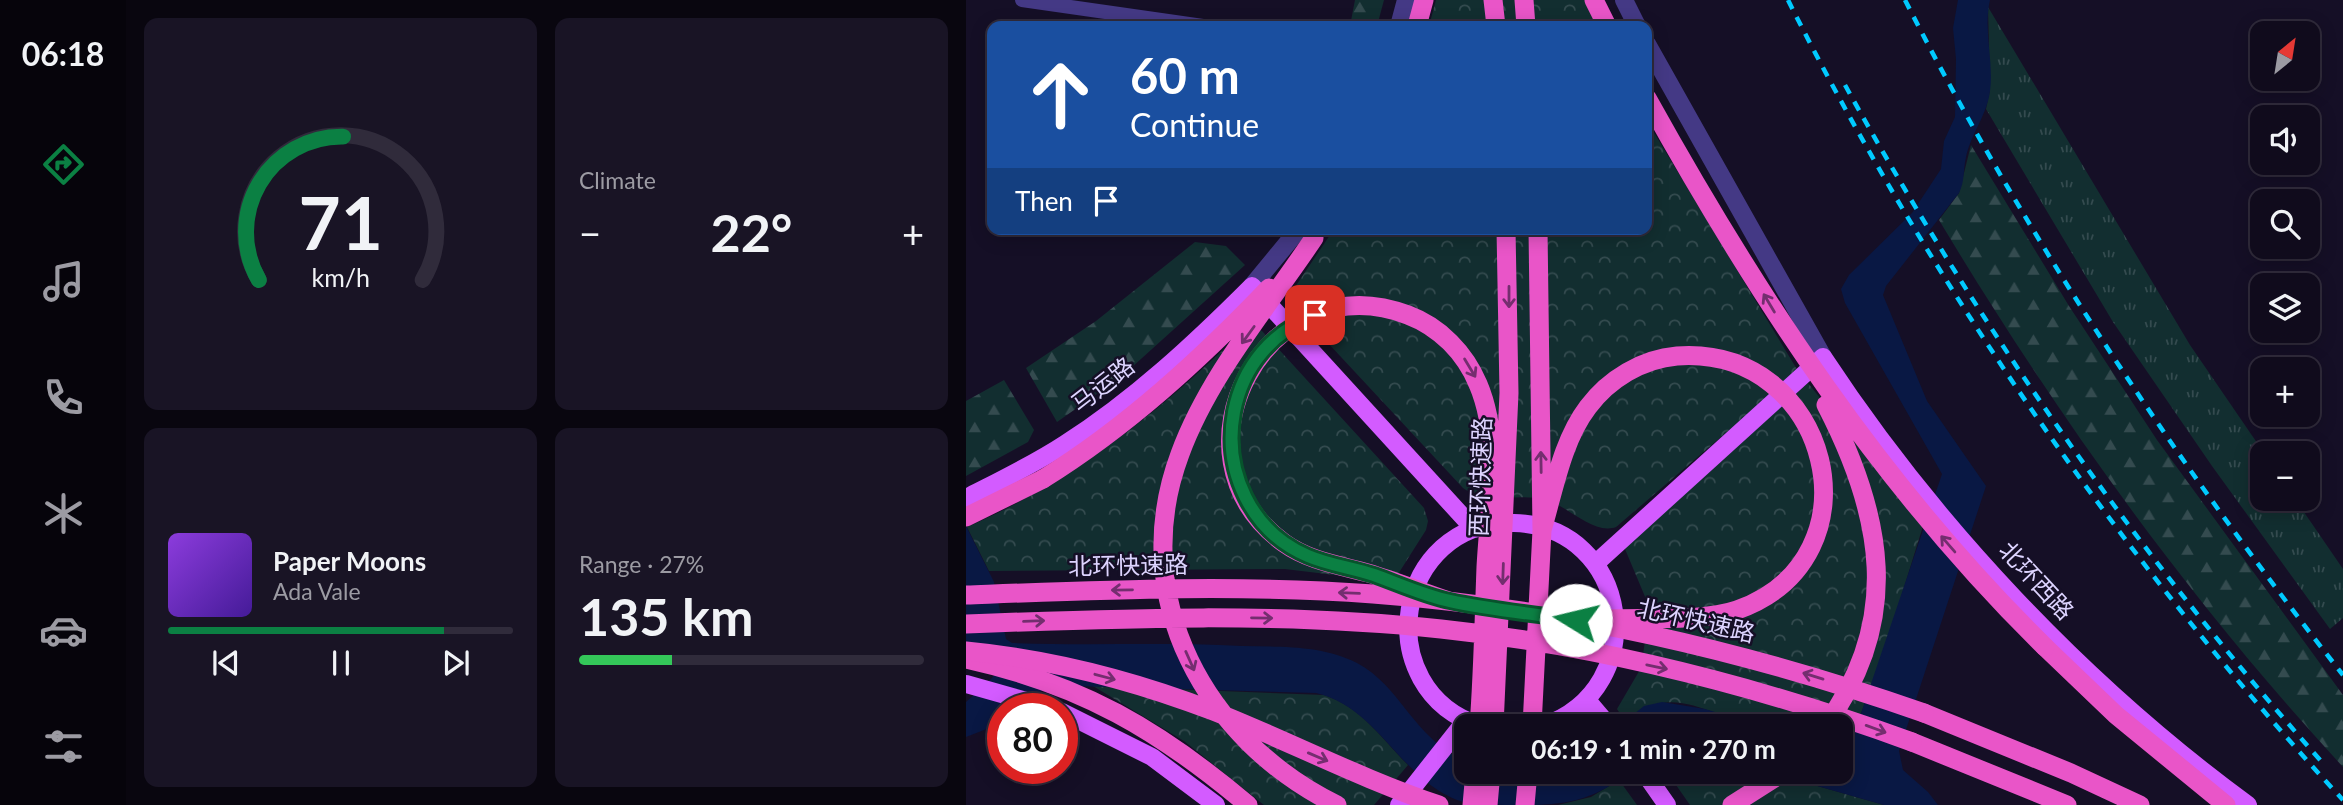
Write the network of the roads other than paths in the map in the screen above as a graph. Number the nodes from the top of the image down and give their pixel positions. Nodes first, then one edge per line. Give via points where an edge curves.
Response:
1 (1022, 0) edge
2 (1406, 0) edge
3 (1424, 0) edge
4 (1493, 0) edge
5 (1524, 0) edge
6 (1594, 0) edge
7 (1624, 0) edge
8 (1168, 21) edge
9 (1400, 21) edge
10 (1418, 21) edge
11 (1495, 21) edge
12 (1526, 21) edge
13 (1604, 21) edge
14 (1634, 21) edge
15 (1652, 53) edge
16 (1652, 106) edge
17 (1308, 235) edge
18 (1308, 235) edge
19 (1309, 235) edge
20 (1506, 235) edge
21 (1538, 235) edge
22 (1252, 286) junction
23 (1793, 343) junction
24 (1823, 357) junction
25 (966, 498) edge
26 (966, 517) edge
27 (1474, 529) junction
28 (1542, 530) junction
29 (1595, 564) junction
30 (966, 595) edge
31 (1448, 601) junction
32 (1576, 620) junction
33 (966, 624) edge
34 (966, 651) edge
35 (966, 659) edge
36 (966, 684) edge
37 (998, 693) edge
38 (1587, 700) junction
39 (1459, 714) edge
40 (1476, 714) edge
41 (1495, 714) edge
42 (1533, 714) edge
43 (1569, 714) edge
44 (1598, 714) edge
45 (1833, 714) edge
46 (1078, 719) edge
47 (1454, 735) edge
48 (1474, 784) edge
49 (1490, 784) edge
50 (1527, 784) edge
51 (1652, 784) edge
52 (1765, 784) edge
53 (1216, 805) edge
54 (1248, 805) edge
55 (1337, 805) edge
56 (1399, 805) edge
57 (1439, 805) edge
58 (1472, 805) edge
59 (1488, 805) edge
60 (1525, 805) edge
61 (1667, 805) edge
62 (1732, 805) edge
63 (2067, 805) edge
64 (2140, 805) edge
65 (2226, 805) edge
66 (2248, 805) edge

1 - 8 street
2 - 9 street
3 - 10 highway
4 - 11 highway
5 - 12 highway
6 - 13 highway
7 - 14 street
15 - 24 street
23 -> 16 highway, bridge
17 - 22 street
18 - 26 highway, bridge via 1214,343 1105,438 1043,479
19 -> 55 highway, bridge via 1184,444 1170,490 1165,560 1177,629 1210,700 1267,761
20 -> 41 highway, 西环快速路, bridge via 1508,393
28 -> 21 highway, bridge
22 - 25 main road, 马运路 via 1162,370 1097,422 1027,467
22 - 27 main road
23 - 45 highway, bridge via 1860,480 1876,558 1875,605 1865,651
65 -> 23 highway, bridge via 2116,715 1961,559 1896,483
24 - 29 main road
24 - 66 main road, 北环西路 via 1866,422 2008,591 2122,703
27 - 29 main road via 1500,523 1540,526 1576,545
27 - 39 main road via 1451,542 1423,571 1412,595 1408,622 1410,648 1426,685
28 - 32 highway, bridge via 1570,440 1587,408 1618,378 1655,360 1699,356 1755,372 1792,402 1815,443 1824,479 1819,526 1800,562 1769,593 1738,609 1710,616
28 - 42 highway, bridge
29 - 38 main road via 1610,590 1616,635 1609,665
31 -> 30 highway, 北环快速路, bridge via 1248,589
31 - 32 highway, 北环快速路, bridge
31 -> 40 highway, bridge via 1305,555 1277,537 1251,508 1232,456 1235,409 1256,359 1272,340 1297,323 1339,308 1399,312 1444,337 1478,383 1492,442
64 -> 32 highway, 北环快速路, bridge via 1924,713 1776,665
33 -> 63 highway, bridge via 1269,618 1443,629 1676,671 1841,716
34 -> 57 highway, bridge via 1051,664 1184,701
35 - 54 highway via 1035,676 1092,699 1174,747
36 - 37 main road
38 - 43 main road
38 - 44 main road
46 - 53 main road via 1152,757
47 - 56 main road
48 - 58 highway
49 - 59 highway
50 - 60 highway
51 - 61 main road
52 - 62 highway

